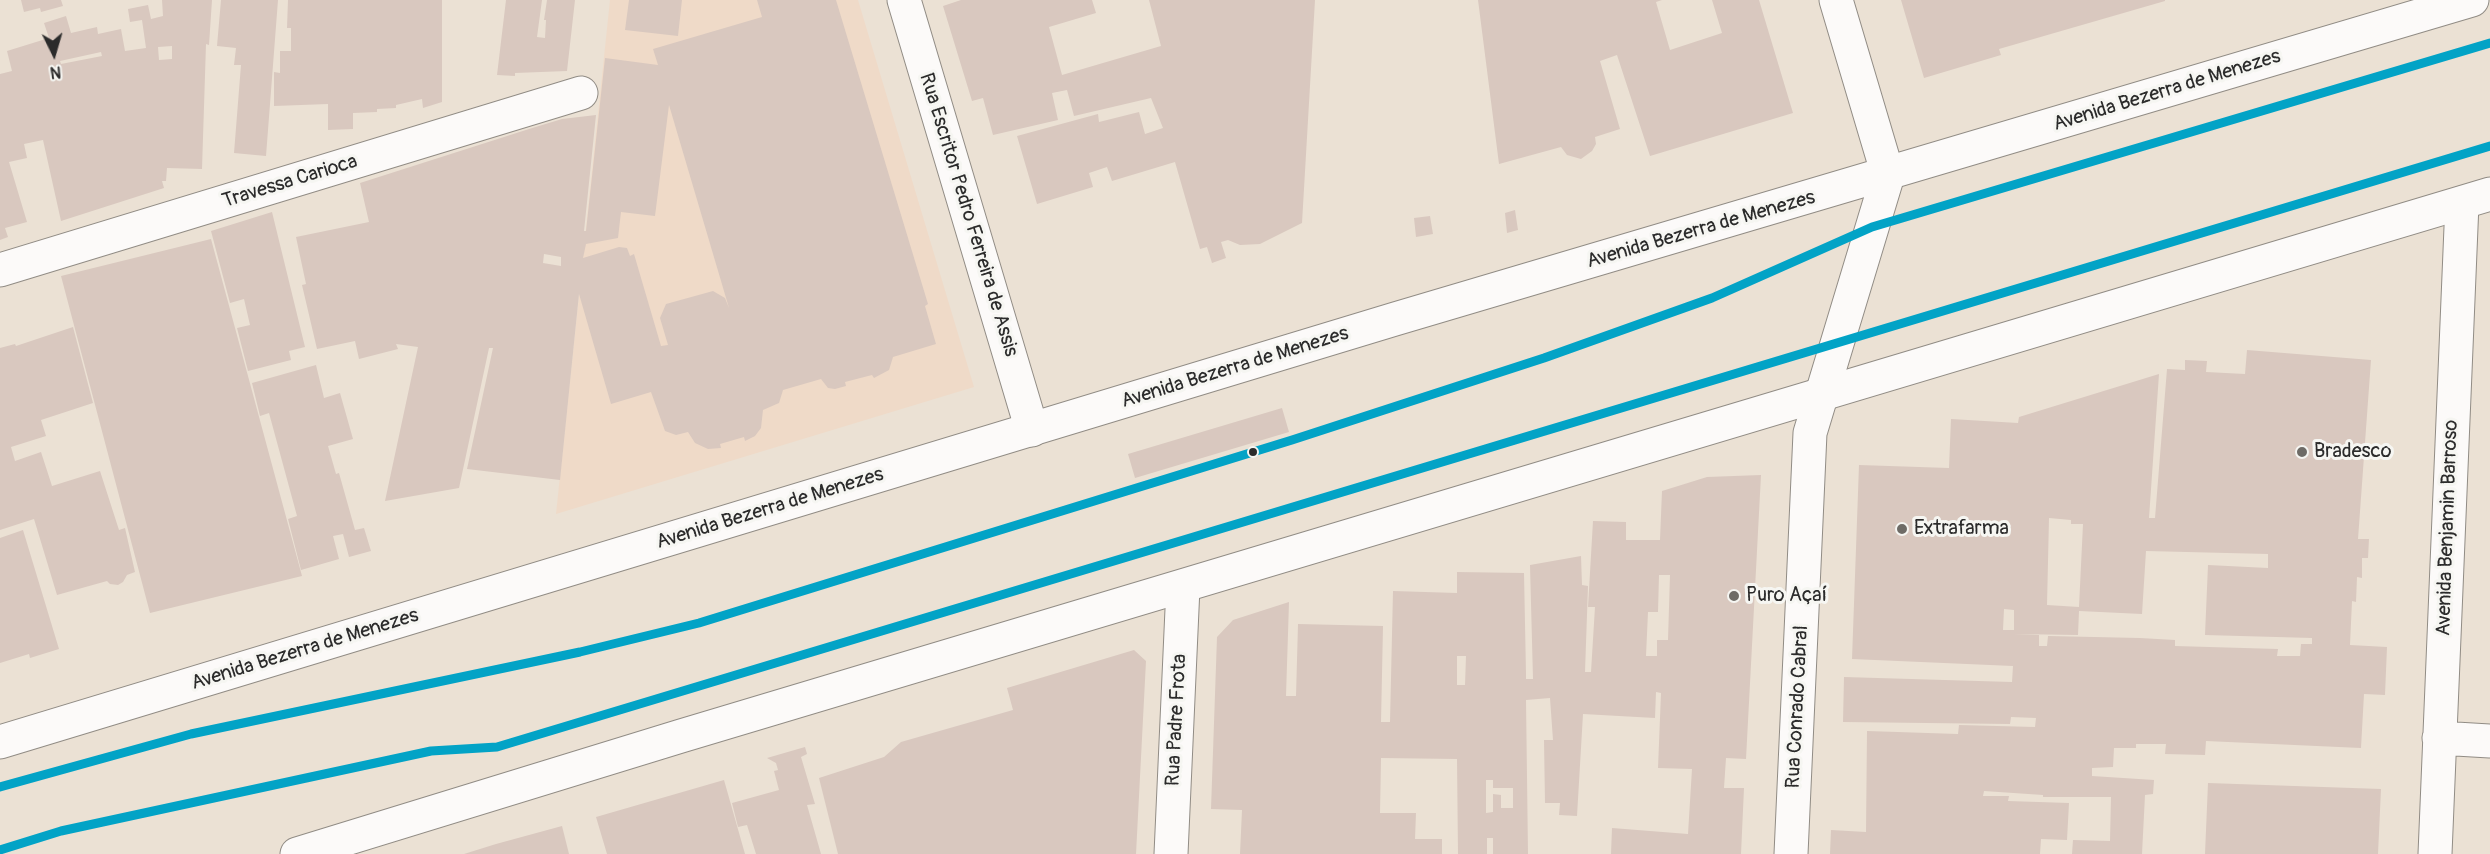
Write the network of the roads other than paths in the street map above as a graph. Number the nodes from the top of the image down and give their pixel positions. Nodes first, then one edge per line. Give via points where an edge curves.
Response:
1 (904, 0) edge
2 (1836, 0) edge
3 (2472, 0) edge
4 (580, 93) dead end
5 (1887, 175) junction
6 (2476, 199) edge
7 (0, 270) edge
8 (1822, 395) junction
9 (1032, 430) junction
10 (1183, 587) junction
11 (2439, 738) junction
12 (2490, 741) edge
13 (0, 742) edge
14 (297, 854) edge
15 (1172, 854) edge
16 (1791, 854) edge
17 (2435, 854) edge

1 - 9 main road, Rua Escritor Pedro Ferreira de Assis
2 - 5 main road
3 - 5 main road, Avenida Bezerra de Menezes
4 - 7 main road, Travessa Carioca
5 - 8 main road, Rua Conrado Cabral
5 - 9 main road, Avenida Bezerra de Menezes
6 - 8 main road
6 - 11 main road, Avenida Benjamin Barroso
8 - 10 main road
8 - 16 main road, Rua Conrado Cabral via 1810,433
9 - 13 main road, Avenida Bezerra de Menezes
10 - 14 main road
10 - 15 main road, Rua Padre Frota
11 - 12 main road
11 - 17 main road, Avenida Benjamin Barroso

